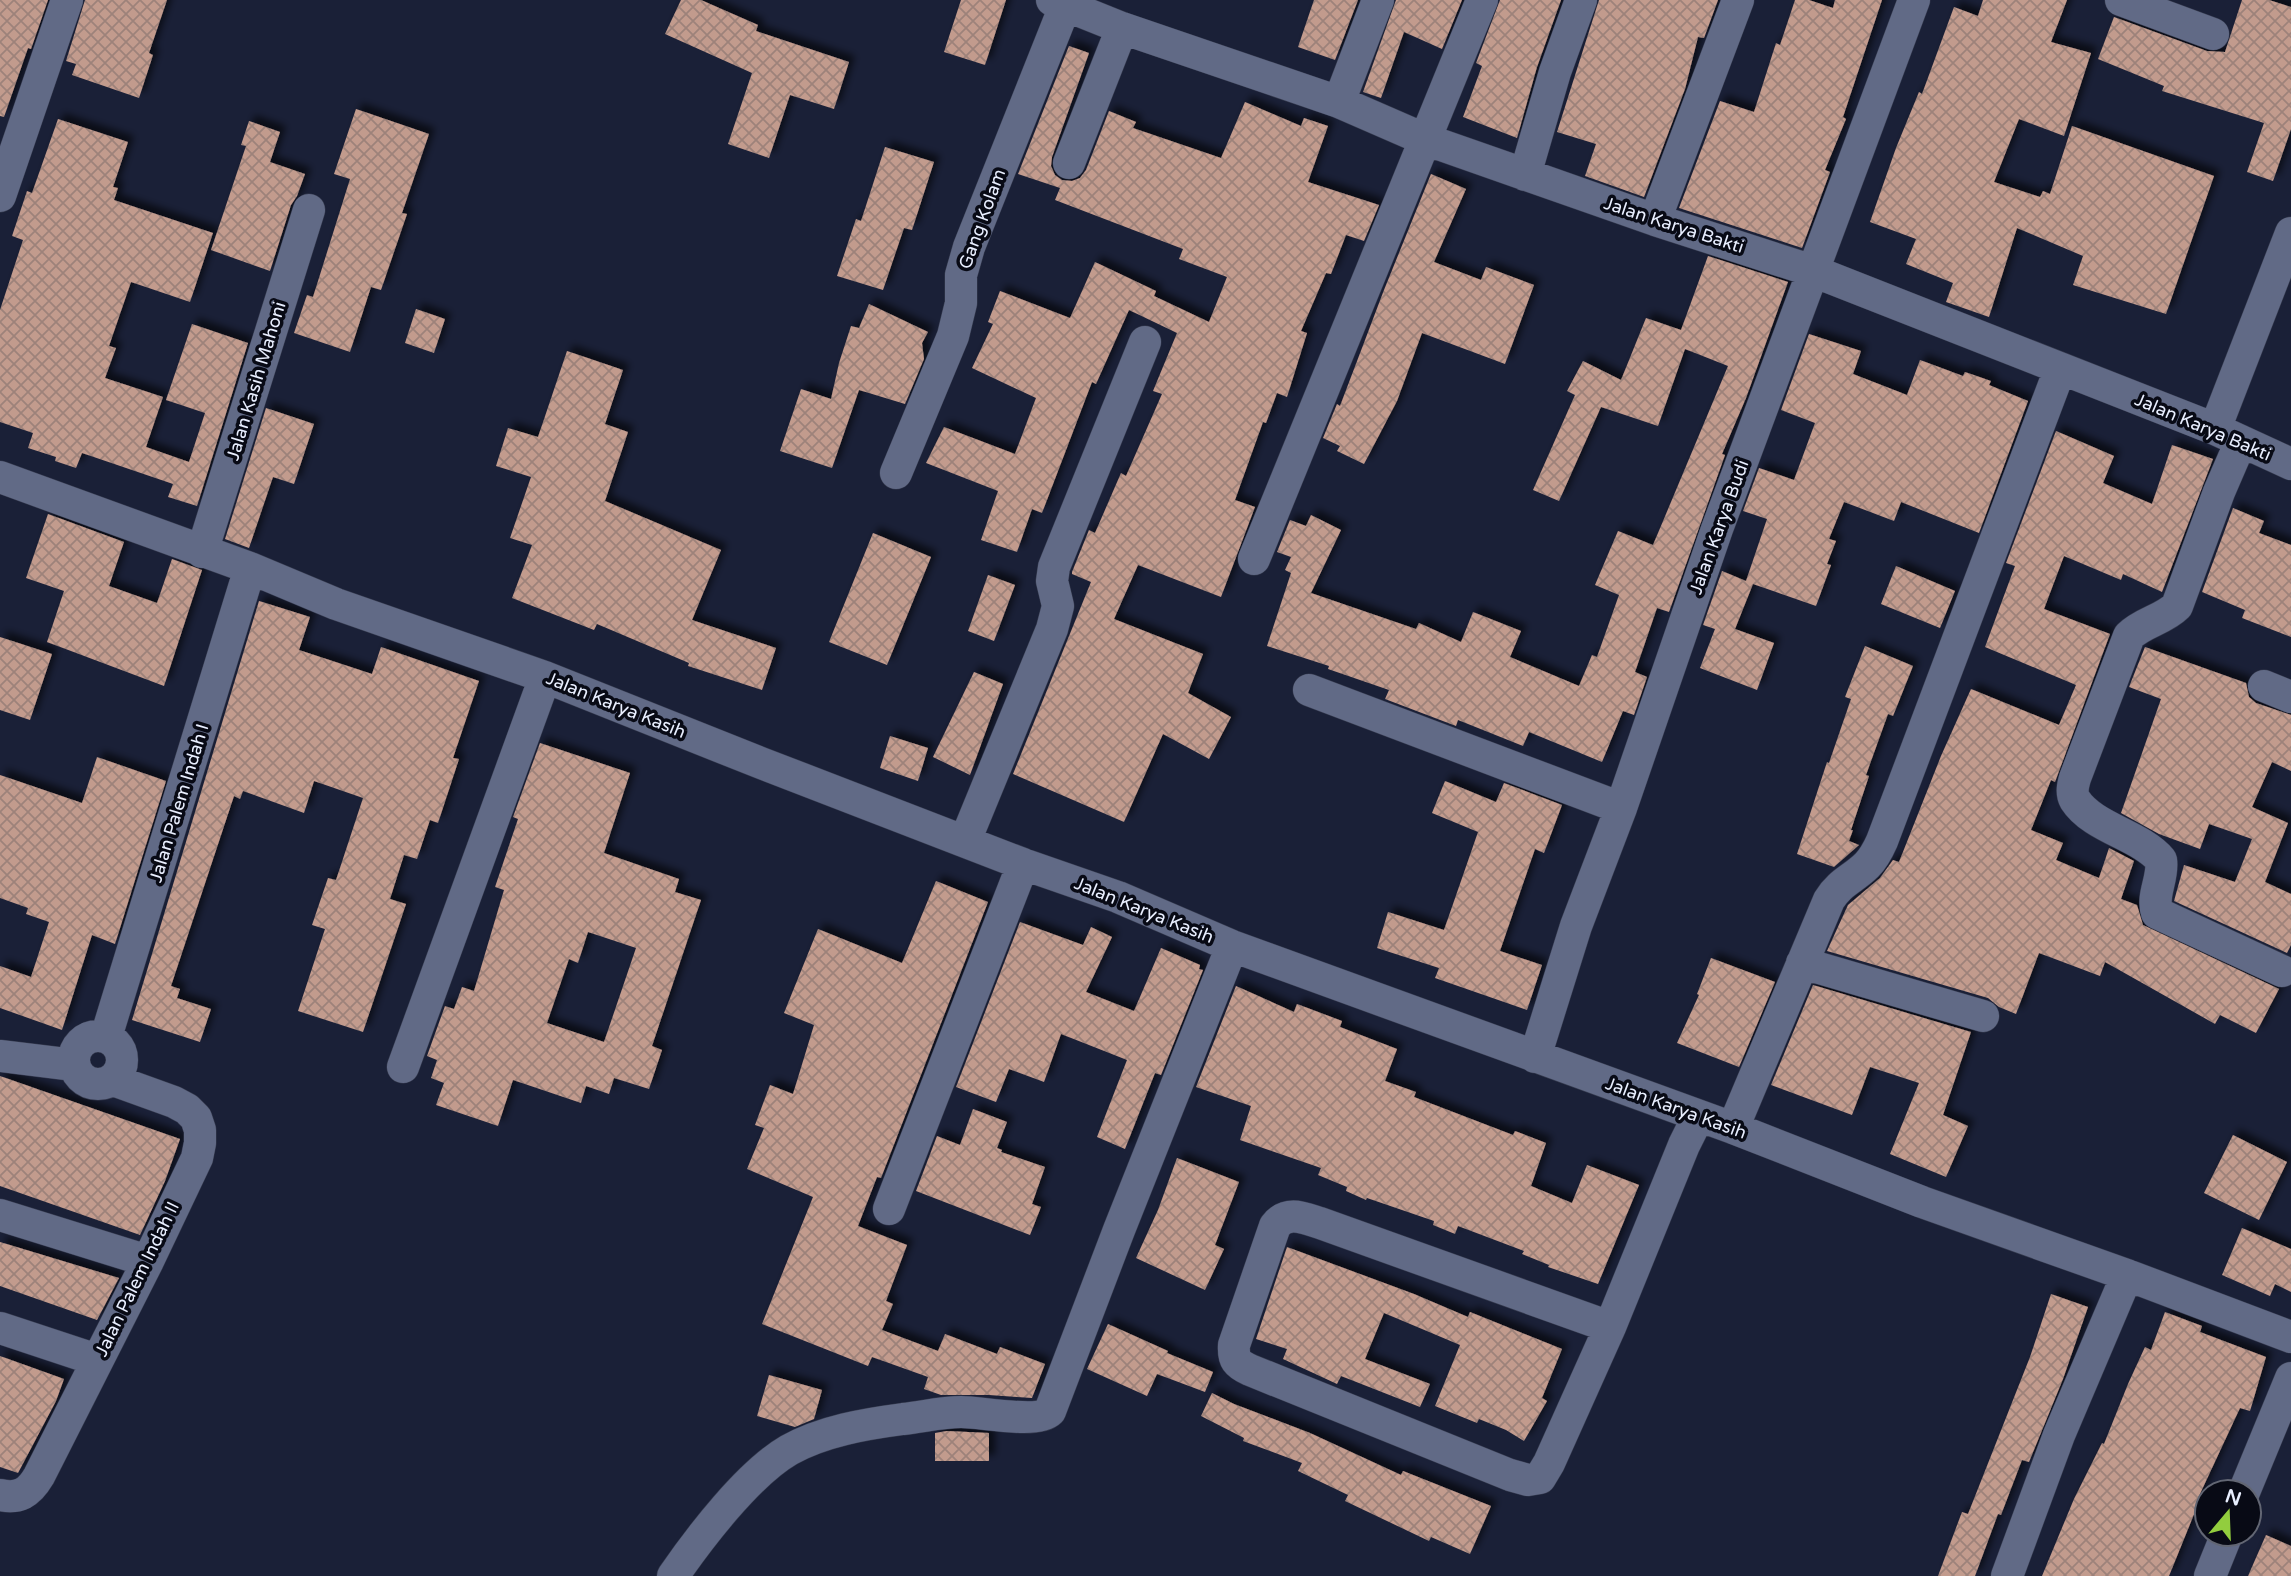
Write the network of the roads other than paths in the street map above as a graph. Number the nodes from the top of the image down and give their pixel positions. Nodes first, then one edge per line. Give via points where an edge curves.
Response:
1 (67, 0) edge
2 (1378, 0) edge
3 (1482, 0) edge
4 (1581, 0) edge
5 (1738, 0) edge
6 (1914, 0) edge
7 (2121, 0) edge
8 (1058, 3) edge
9 (1122, 28) junction
10 (2213, 34) dead end
11 (1339, 102) junction
12 (1424, 139) junction
13 (1069, 163) dead end
14 (1525, 175) junction
15 (0, 196) edge
16 (309, 210) dead end
17 (1655, 220) junction
18 (2291, 233) edge
19 (1813, 271) junction
20 (1145, 342) dead end
21 (2060, 369) junction
22 (2228, 435) junction
23 (2291, 464) edge
24 (896, 473) dead end
25 (0, 477) edge
26 (202, 552) junction
27 (1254, 559) dead end
28 (250, 568) junction
29 (545, 677) junction
30 (1309, 690) dead end
31 (1621, 808) junction
32 (965, 841) junction
33 (1023, 864) junction
34 (1233, 946) junction
35 (1802, 963) junction
36 (2282, 971) dead end
37 (1983, 1016) dead end
38 (106, 1037) junction
39 (0, 1056) edge
40 (1535, 1057) junction
41 (74, 1065) junction
42 (403, 1067) dead end
43 (113, 1080) junction
44 (1698, 1117) junction
45 (1733, 1128) junction
46 (889, 1209) dead end
47 (0, 1215) edge
48 (148, 1261) junction
49 (2127, 1275) junction
50 (1610, 1327) junction
51 (0, 1328) edge
52 (2291, 1337) edge
53 (97, 1360) junction
54 (2291, 1378) edge
55 (2250, 1478) edge
56 (0, 1495) edge
57 (2221, 1548) edge
58 (673, 1576) edge
59 (2007, 1576) edge
60 (2210, 1576) edge

1 - 15 street
2 - 11 street
3 - 12 street
4 - 14 street
5 - 17 street
6 - 19 street, Jalan Karya Budi
7 - 10 street
8 - 9 street, Jalan Karya Bakti
8 - 24 street, Gang Kolam via 969,247 954,336
9 - 11 street, Jalan Karya Bakti
9 - 13 street
11 - 12 street, Jalan Karya Bakti
12 - 14 street, Jalan Karya Bakti
12 - 27 street
14 - 17 street, Jalan Karya Bakti
16 - 26 street, Jalan Kasih Mahoni
17 - 19 street, Jalan Karya Bakti
18 - 22 street
19 - 21 street, Jalan Karya Bakti
19 - 31 street, Jalan Karya Budi via 1717,529
20 - 32 street via 1054,567 1058,606 1052,629
21 - 22 street, Jalan Karya Bakti
21 - 35 street via 1882,841 1865,867 1835,891
22 - 23 street, Jalan Karya Bakti
22 - 36 street via 2219,492 2177,606 2129,636 2073,788 2075,800 2089,814 2161,860 2157,913
25 - 26 street, Jalan Karya Kasih
26 - 28 street, Jalan Karya Kasih
28 - 29 street, Jalan Karya Kasih via 336,604
28 - 38 street, Jalan Palem Indah I
29 - 32 street, Jalan Karya Kasih
29 - 42 street
30 - 31 street
31 - 40 street, Jalan Karya Budi via 1576,926
32 - 33 street, Jalan Karya Kasih
33 - 34 street, Jalan Karya Kasih via 1118,897
33 - 46 street
34 - 40 street, Jalan Karya Kasih
34 - 58 street via 1051,1411 1032,1418 958,1412 889,1421 828,1433 798,1446 754,1479
35 - 37 street
35 - 45 street
38 - 41 street via 92,1037 79,1044
38 - 43 street via 118,1046 122,1060
39 - 41 street
40 - 44 street, Jalan Karya Kasih
41 - 43 street via 90,1083
43 - 48 street, Jalan Palem Indah II via 187,1109 200,1130 197,1158
44 - 45 street, Jalan Karya Kasih
44 - 50 street
45 - 49 street, Jalan Karya Kasih
47 - 48 street
48 - 53 street, Jalan Palem Indah II
49 - 52 street, Jalan Karya Kasih
49 - 59 street via 2059,1435
50 - 50 street via 1320,1223 1286,1216 1275,1226 1233,1353 1239,1365 1250,1370 1528,1480 1543,1474
51 - 53 street
53 - 56 street, Jalan Palem Indah II via 32,1487 18,1496
54 - 55 street
57 - 60 street

